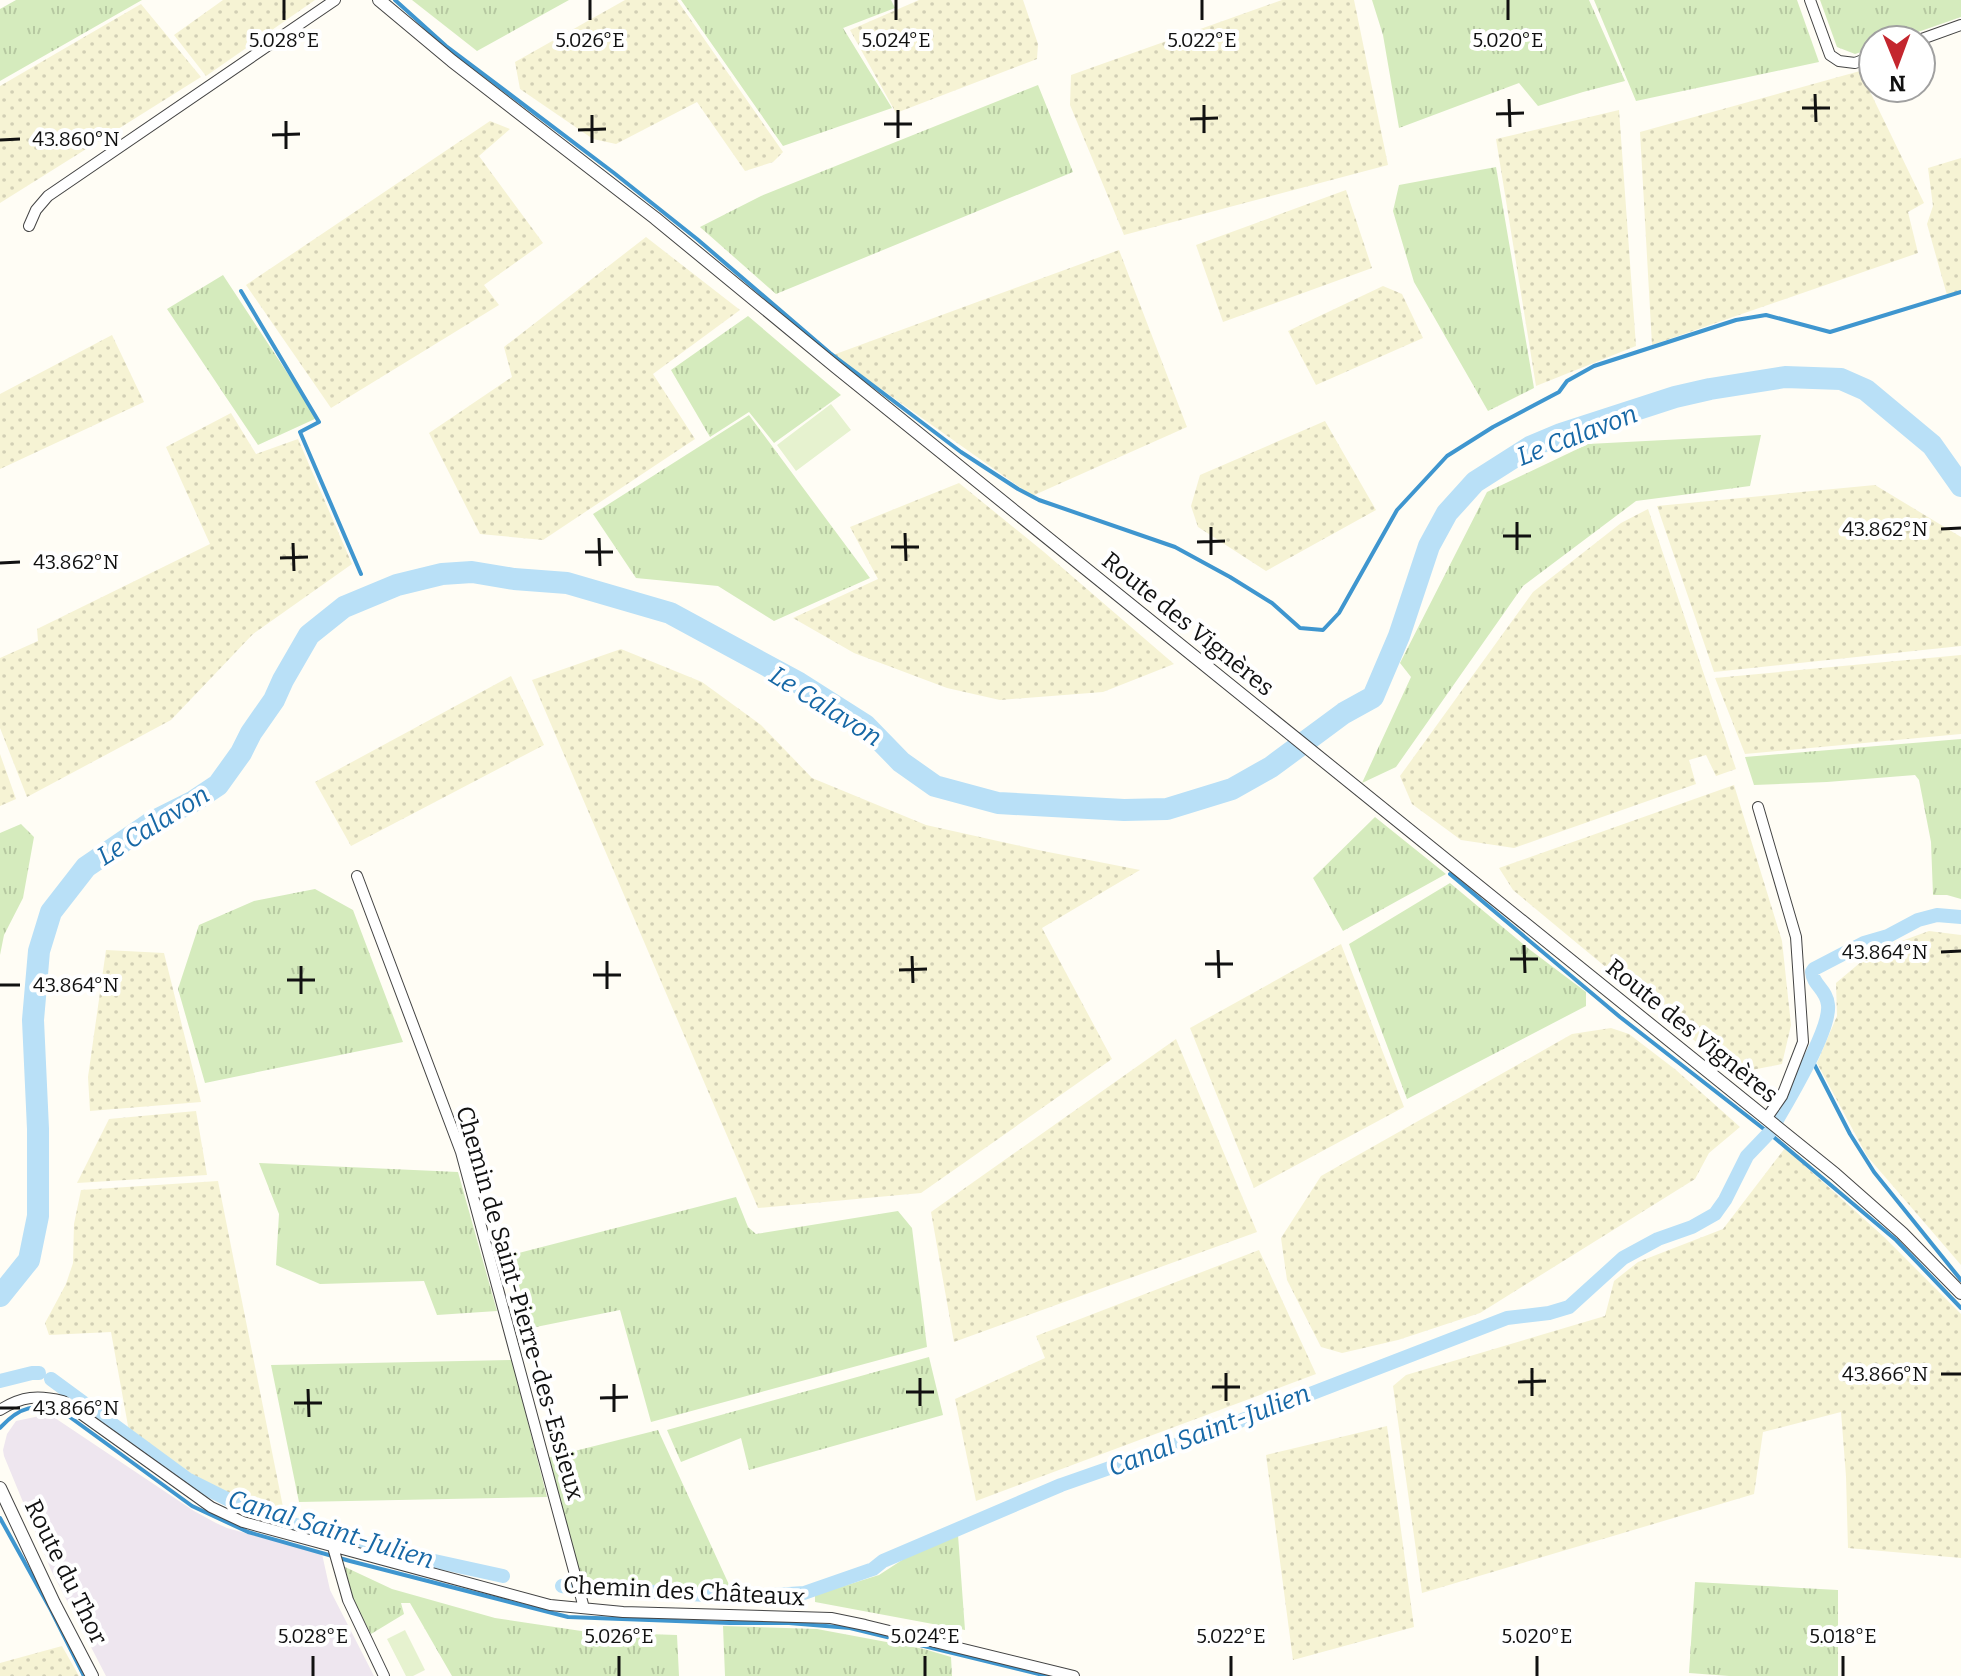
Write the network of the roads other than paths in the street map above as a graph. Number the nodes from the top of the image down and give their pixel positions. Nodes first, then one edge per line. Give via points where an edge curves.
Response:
1 (335, 0) edge
2 (379, 0) edge
3 (1810, 0) edge
4 (1961, 25) edge
5 (1937, 34) edge
6 (1857, 62) edge
7 (29, 226) dead end
8 (1758, 807) dead end
9 (357, 876) dead end
10 (1772, 1124) junction
11 (1961, 1293) edge
12 (0, 1410) edge
13 (0, 1488) edge
14 (333, 1547) junction
15 (584, 1608) junction
16 (92, 1676) edge
17 (384, 1676) edge
18 (1074, 1676) edge

1 - 7 street via 48,196
2 - 10 street, Route des Vignères
3 - 6 street via 1830,55
4 - 5 street
8 - 10 street via 1796,937 1803,1042
9 - 15 street, Chemin de Saint-Pierre-des-Essieux via 461,1152
10 - 11 street, Route des Vignères via 1902,1233
12 - 14 street, Chemin des Châteaux via 23,1399 63,1401 211,1507 243,1522
13 - 16 street, Route du Thor
14 - 15 street, Chemin des Châteaux via 550,1605
14 - 17 street via 348,1600
15 - 18 street, Chemin des Châteaux via 831,1618

